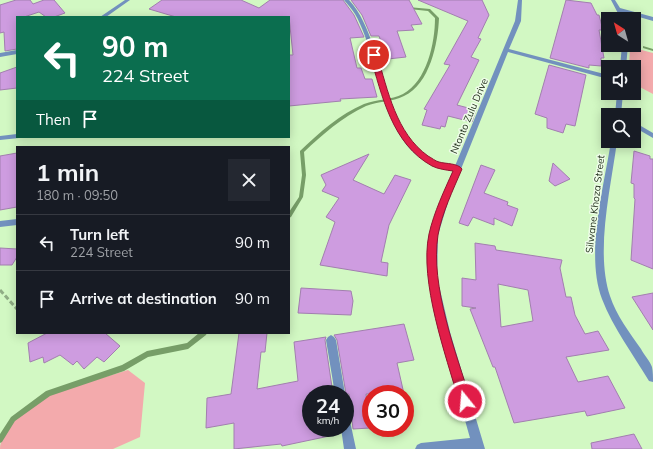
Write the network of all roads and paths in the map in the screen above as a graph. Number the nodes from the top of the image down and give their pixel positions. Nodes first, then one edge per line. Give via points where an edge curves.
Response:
1 (128, 0) edge
2 (346, 0) edge
3 (520, 0) edge
4 (613, 0) edge
5 (618, 9) junction
6 (620, 12) edge
7 (104, 16) edge
8 (653, 19) edge
9 (507, 50) junction
10 (16, 52) edge
11 (0, 55) edge
12 (601, 75) edge
13 (641, 128) edge
14 (16, 136) edge
15 (653, 136) edge
16 (0, 138) edge
17 (613, 148) edge
18 (458, 169) junction
19 (16, 222) edge
20 (0, 224) edge
21 (0, 290) edge
22 (16, 308) edge
23 (331, 340) dead end
24 (653, 377) edge
25 (338, 385) edge
26 (348, 437) edge
27 (478, 446) edge
28 (350, 449) edge
29 (422, 449) edge

1 - 7 street
2 - 18 street via 360,19 390,108 402,135 417,152 435,164
3 - 9 street, Ntonto Zulu Drive via 518,21
4 - 5 street
5 - 6 street
5 - 8 street
9 - 12 street
9 - 18 street, Ntonto Zulu Drive
10 - 11 street
13 - 15 street
14 - 16 street
17 - 24 street, Silwane Khoza Street via 600,240 599,266 606,297
18 - 27 street, Ntonto Zulu Drive via 434,235 433,277 445,332
19 - 20 street
21 - 22 path
23 - 25 street
26 - 28 street
27 - 29 street

